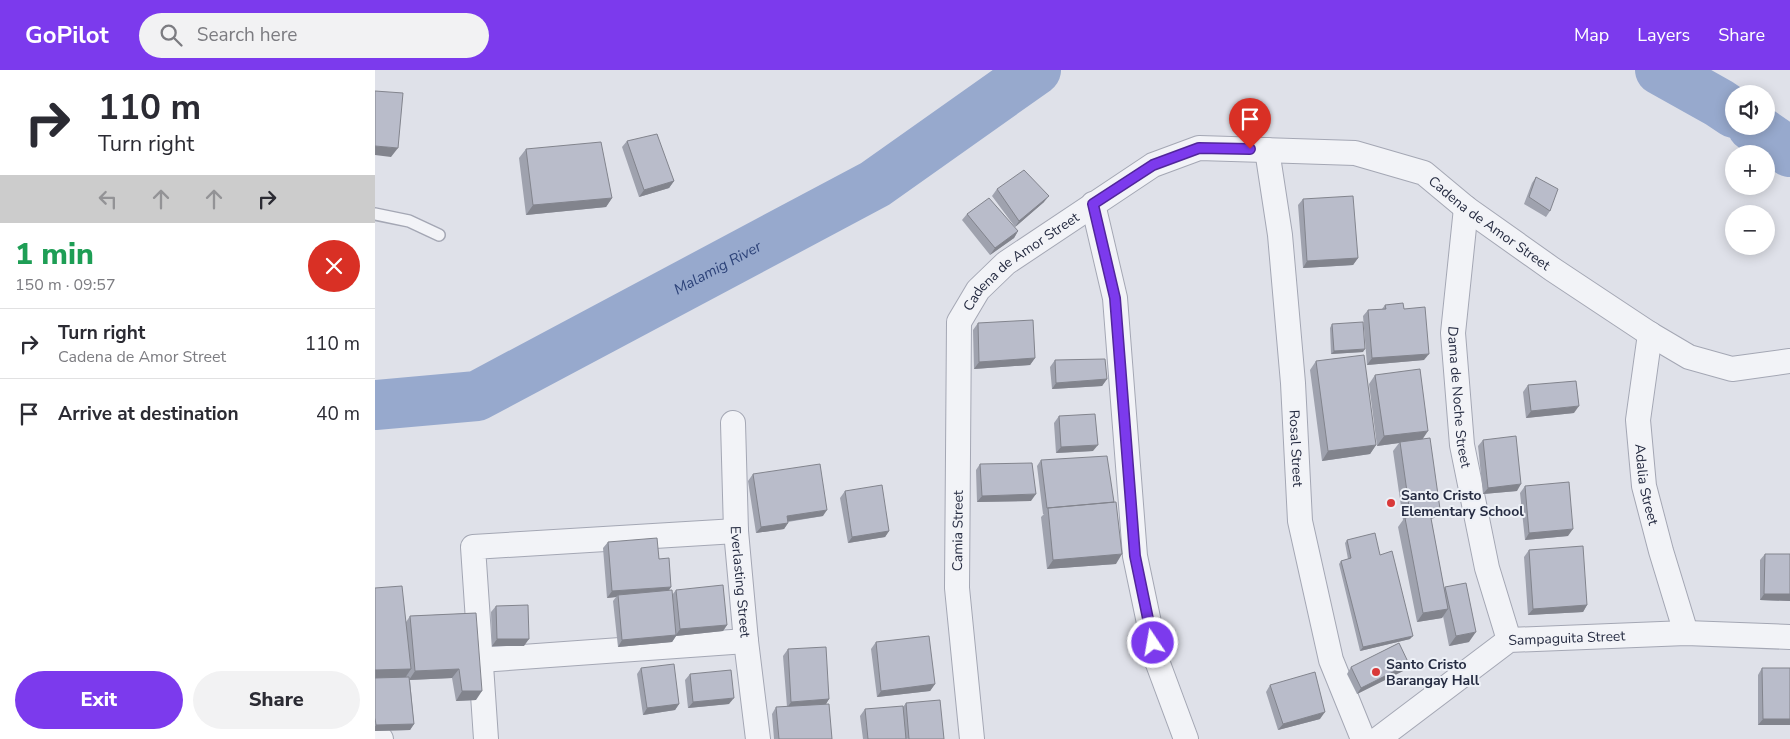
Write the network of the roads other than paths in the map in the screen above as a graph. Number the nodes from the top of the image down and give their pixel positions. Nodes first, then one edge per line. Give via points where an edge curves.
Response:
1 (1267, 150) junction
2 (1093, 204) junction
3 (1466, 208) junction
4 (375, 214) edge
5 (439, 234) dead end
6 (959, 322) joint
7 (1650, 334) junction
8 (1790, 360) edge
9 (733, 423) dead end
10 (736, 530) junction
11 (1686, 633) junction
12 (1790, 637) edge
13 (746, 640) junction
14 (1509, 640) junction
15 (480, 660) junction
16 (375, 737) edge
17 (381, 739) edge
18 (486, 739) edge
19 (758, 739) edge
20 (972, 739) edge
21 (1186, 739) edge
22 (1363, 739) edge
23 (1378, 739) edge

1 - 2 street, Cadena de Amor Street via 1199,148 1153,165
1 - 3 street, Cadena de Amor Street via 1355,153 1424,173
1 - 22 street, Rosal Street via 1280,235 1301,521 1331,660
2 - 6 street, Cadena de Amor Street via 1006,263 978,290
2 - 21 street via 1115,298 1135,556 1157,661
3 - 7 street, Cadena de Amor Street
3 - 14 street, Dama de Noche Street via 1453,333 1462,445 1487,568
4 - 5 lane via 409,220
6 - 20 street, Camia Street via 957,588
7 - 8 street, Cadena de Amor Street via 1689,357 1732,369
7 - 11 street, Adalia Street via 1638,420 1644,486
9 - 10 street, Everlasting Street
10 - 13 street, Everlasting Street
10 - 15 street via 473,547
11 - 12 street, Sampaguita Street
11 - 14 street, Sampaguita Street
13 - 15 street
13 - 19 street, Everlasting Street
14 - 23 street, Sampaguita Street
15 - 18 street
16 - 17 street

